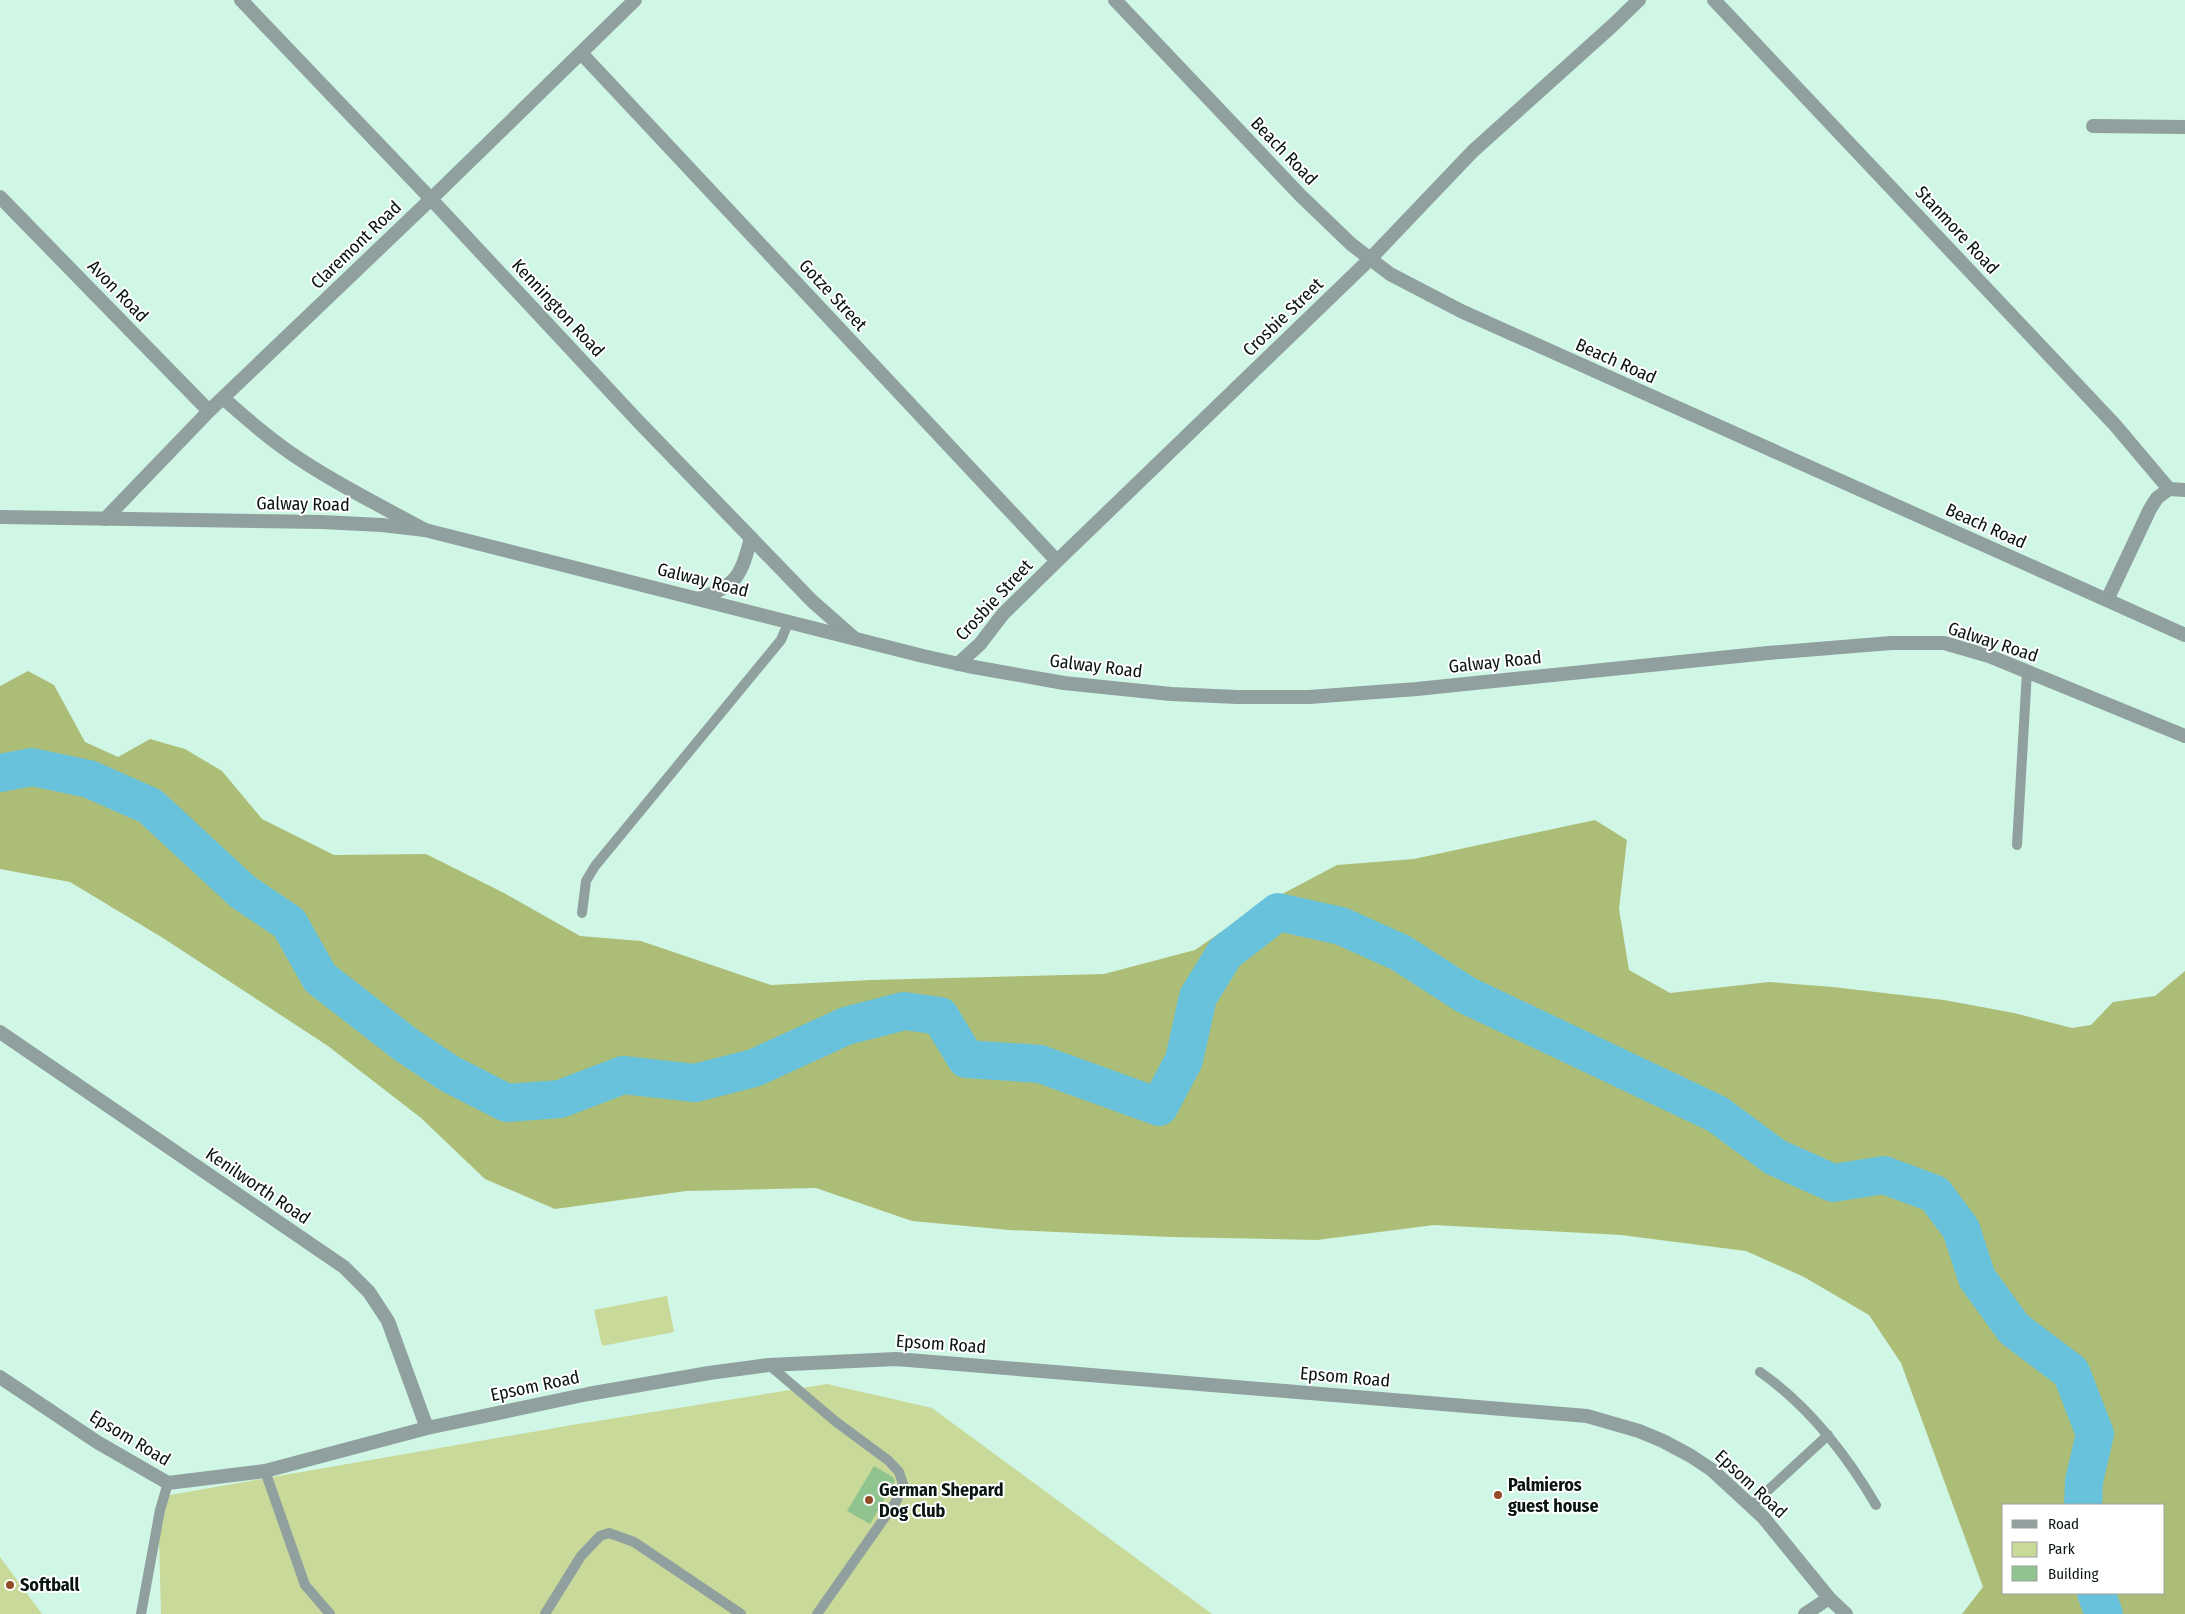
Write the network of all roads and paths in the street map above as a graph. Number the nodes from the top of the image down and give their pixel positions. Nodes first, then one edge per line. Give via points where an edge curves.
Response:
1 (240, 0) edge
2 (635, 0) edge
3 (1114, 0) edge
4 (1639, 0) edge
5 (1714, 0) edge
6 (581, 54) junction
7 (2093, 126) dead end
8 (2185, 127) edge
9 (0, 198) edge
10 (431, 199) junction
11 (1369, 260) junction
12 (223, 398) junction
13 (209, 411) junction
14 (2169, 488) junction
15 (2185, 490) edge
16 (0, 516) edge
17 (105, 519) junction
18 (425, 530) junction
19 (751, 538) junction
20 (1057, 561) junction
21 (699, 599) junction
22 (2107, 600) junction
23 (789, 621) junction
24 (2185, 636) edge
25 (853, 637) junction
26 (958, 664) junction
27 (2027, 671) junction
28 (2185, 736) edge
29 (2017, 845) dead end
30 (582, 913) dead end
31 (0, 1032) edge
32 (769, 1365) junction
33 (1760, 1372) dead end
34 (0, 1377) edge
35 (427, 1428) junction
36 (1828, 1436) junction
37 (265, 1471) junction
38 (168, 1483) junction
39 (1876, 1505) dead end
40 (1751, 1506) junction
41 (1829, 1598) junction
42 (141, 1614) edge
43 (330, 1614) edge
44 (545, 1614) edge
45 (741, 1614) edge
46 (817, 1614) edge
47 (1805, 1614) edge
48 (1846, 1614) edge

1 - 10 street, Kennington Road
2 - 6 street, Claremont Road
3 - 11 street, Beach Road via 1301,196
4 - 11 street, Crosbie Street via 1473,151
5 - 14 street, Stanmore Road via 2116,425
6 - 10 street, Claremont Road
6 - 20 street, Gotze Street
7 - 8 street
9 - 13 street, Avon Road
10 - 12 street, Claremont Road
10 - 19 street, Kennington Road
11 - 20 street, Crosbie Street
11 - 22 street, Beach Road via 1410,286 1461,311
12 - 13 street, Claremont Road
12 - 18 street via 300,460
13 - 17 street, Claremont Road
14 - 15 street
14 - 22 street via 2150,509
16 - 17 street, Galway Road
17 - 18 street, Galway Road via 321,522
18 - 21 street, Galway Road
19 - 21 street via 744,563 732,583
19 - 25 street, Kennington Road via 812,601
20 - 26 street, Crosbie Street
21 - 23 street, Galway Road
22 - 24 street, Beach Road
23 - 25 street, Galway Road
23 - 30 lane via 781,640 595,866 586,881
25 - 26 street, Galway Road
26 - 27 street, Galway Road via 1064,683 1271,698 1417,690 1891,643 1944,643
27 - 28 street, Galway Road
27 - 29 lane
31 - 35 street, Kenilworth Road via 344,1267 369,1292 388,1321
32 - 35 street, Epsom Road via 588,1394
32 - 40 street, Epsom Road via 896,1359 1587,1416 1639,1431 1691,1456 1712,1470
32 - 46 lane via 889,1461 900,1472 903,1484 897,1500
33 - 36 lane via 1783,1388
34 - 38 street, Epsom Road via 97,1442
35 - 37 street, Epsom Road
36 - 39 lane
36 - 40 lane
37 - 38 street, Epsom Road
37 - 43 lane via 305,1584
38 - 42 lane
40 - 41 street, Epsom Road
41 - 47 street
41 - 48 street, Epsom Road
44 - 45 lane via 581,1556 600,1536 610,1532 634,1542

